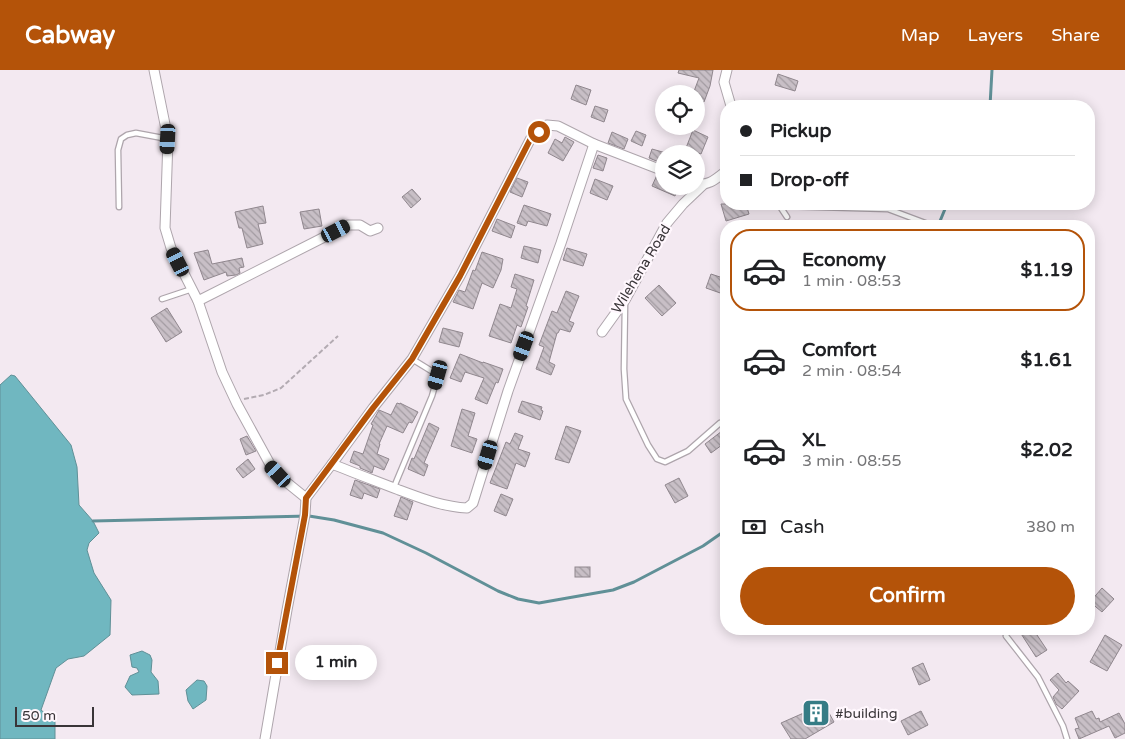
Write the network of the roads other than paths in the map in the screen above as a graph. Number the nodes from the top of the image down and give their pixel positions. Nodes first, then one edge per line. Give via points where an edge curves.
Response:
1 (154, 70) edge
2 (727, 70) edge
3 (729, 100) edge
4 (168, 139) junction
5 (594, 144) junction
6 (655, 168) edge
7 (720, 175) edge
8 (705, 183) edge
9 (691, 195) edge
10 (119, 207) dead end
11 (782, 210) edge
12 (893, 210) edge
13 (787, 217) dead end
14 (918, 220) edge
15 (378, 228) dead end
16 (192, 289) junction
17 (162, 299) dead end
18 (625, 300) junction
19 (198, 301) junction
20 (602, 332) dead end
21 (412, 359) junction
22 (720, 423) dead end
23 (332, 464) junction
24 (394, 488) junction
25 (306, 498) junction
26 (1006, 636) dead end
27 (265, 739) edge
28 (1067, 739) edge

1 - 4 street
2 - 3 street via 724,82
4 - 10 lane via 136,133 121,139 118,150
4 - 16 street via 165,228 171,248
5 - 6 street
5 - 21 street via 558,126 547,125 531,138 460,276
5 - 24 street via 508,391 473,503 467,508 456,507
7 - 8 street, Wilehena Road
9 - 18 street, Wilehena Road via 667,223
11 - 13 lane
12 - 14 lane
15 - 19 street via 370,231 360,225 348,225
16 - 17 lane
16 - 19 street
18 - 20 street, Wilehena Road
18 - 22 lane via 626,399 657,459 665,462 688,451
19 - 25 street via 222,372 271,466
21 - 23 street
21 - 24 lane via 438,375
23 - 24 street
23 - 25 street
25 - 27 street
26 - 28 lane via 1038,677

